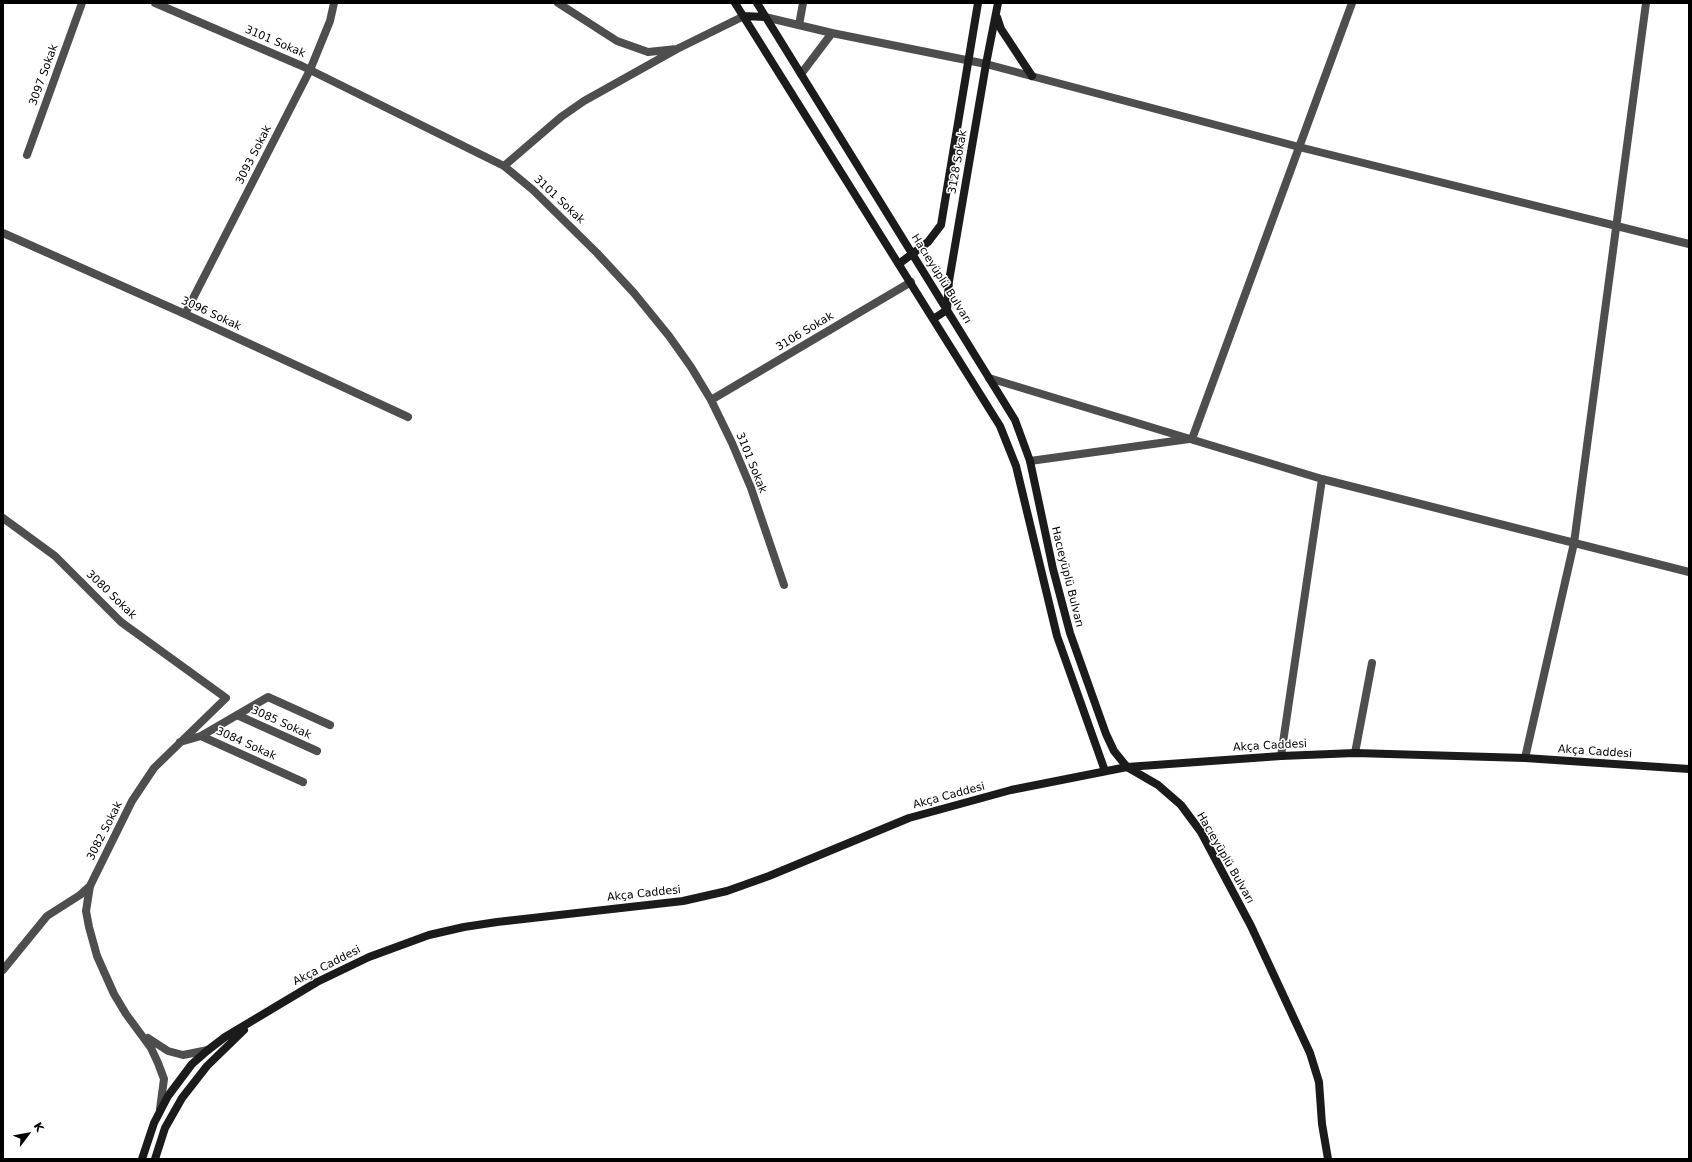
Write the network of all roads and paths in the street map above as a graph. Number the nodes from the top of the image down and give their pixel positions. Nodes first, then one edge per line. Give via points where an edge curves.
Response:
1 (82, 3) edge
2 (155, 3) edge
3 (334, 3) edge
4 (558, 3) edge
5 (736, 3) edge
6 (757, 3) edge
7 (803, 3) edge
8 (978, 3) edge
9 (998, 3) edge
10 (1352, 3) edge
11 (1646, 3) edge
12 (996, 13) junction
13 (744, 16) junction
14 (765, 17) junction
15 (799, 25) junction
16 (832, 33) junction
17 (677, 49) junction
18 (967, 60) junction
19 (986, 64) junction
20 (310, 70) junction
21 (801, 74) junction
22 (1032, 76) junction
23 (1299, 147) junction
24 (27, 155) dead end
25 (504, 166) junction
26 (1617, 225) junction
27 (3, 233) edge
28 (1689, 244) edge
29 (913, 254) junction
30 (900, 263) junction
31 (911, 282) junction
32 (947, 310) junction
33 (185, 314) junction
34 (933, 319) junction
35 (989, 378) junction
36 (712, 400) junction
37 (408, 417) dead end
38 (1192, 439) junction
39 (1030, 461) junction
40 (1322, 478) junction
41 (3, 518) edge
42 (1574, 542) junction
43 (1689, 572) edge
44 (784, 585) dead end
45 (1070, 634) junction
46 (1057, 636) junction
47 (1372, 663) dead end
48 (226, 698) joint
49 (237, 715) junction
50 (330, 725) dead end
51 (201, 736) junction
52 (179, 742) junction
53 (317, 751) dead end
54 (1355, 753) junction
55 (1281, 756) junction
56 (1525, 758) junction
57 (1127, 767) junction
58 (1689, 769) edge
59 (1105, 770) junction
60 (303, 782) dead end
61 (90, 886) junction
62 (3, 970) edge
63 (250, 1023) junction
64 (139, 1031) junction
65 (208, 1050) junction
66 (159, 1111) junction
67 (142, 1159) edge
68 (155, 1159) edge
69 (1328, 1159) edge

1 - 24 street, 3097 Sokak
2 - 20 street, 3101 Sokak
3 - 20 street, 3093 Sokak via 330,21
4 - 17 street via 617,40 633,47 648,52
5 - 13 street
6 - 14 street, Hacıeyüplü Bulvarı
7 - 15 street
8 - 18 street, 3128 Sokak
9 - 12 street, 3128 Sokak
10 - 23 street
11 - 26 street
12 - 19 street, 3128 Sokak
12 - 22 street via 1001,29
13 - 14 street
13 - 17 street
13 - 30 street
14 - 15 street
14 - 21 street, Hacıeyüplü Bulvarı
15 - 16 street
16 - 18 street
16 - 21 street
17 - 25 street via 572,109
18 - 19 street
18 - 29 street, 3128 Sokak via 944,215 936,233
19 - 22 street
19 - 32 street, 3128 Sokak via 949,281
20 - 25 street, 3101 Sokak
20 - 33 street, 3093 Sokak
21 - 29 street, Hacıeyüplü Bulvarı
22 - 23 street
23 - 26 street
23 - 38 street
25 - 36 street, 3101 Sokak via 566,220 634,293 669,336
26 - 28 street
26 - 42 street
27 - 33 street, 3096 Sokak
29 - 30 street, 3128 Sokak
29 - 32 street, Hacıeyüplü Bulvarı
30 - 31 street
31 - 34 street
31 - 36 street, 3106 Sokak
32 - 34 street
32 - 35 street, Hacıeyüplü Bulvarı
33 - 37 street, 3096 Sokak
34 - 46 street via 1007,440 1016,466
35 - 38 street
35 - 39 street, Hacıeyüplü Bulvarı via 1015,420
36 - 44 street, 3101 Sokak via 751,488
38 - 39 street
38 - 40 street
39 - 45 street, Hacıeyüplü Bulvarı
40 - 42 street
40 - 55 street
41 - 48 street, 3080 Sokak via 55,556 121,622
42 - 43 street
42 - 56 street
45 - 46 street
45 - 57 street, Hacıeyüplü Bulvarı via 1106,734 1114,751
46 - 59 street
47 - 54 street
48 - 52 street, 3082 Sokak
49 - 50 street via 268,697
49 - 51 street
49 - 53 street, 3085 Sokak
51 - 52 street, 3084 Sokak
51 - 60 street, 3084 Sokak
52 - 61 street, 3082 Sokak via 154,768 132,801
54 - 55 street, Akça Caddesi
54 - 56 street, Akça Caddesi
55 - 57 street, Akça Caddesi
56 - 58 street, Akça Caddesi
57 - 59 street, Akça Caddesi
57 - 69 street, Hacıeyüplü Bulvarı via 1158,786 1181,805 1201,832 1251,926 1310,1053 1318,1082
59 - 63 street, Akça Caddesi via 1011,790 909,818 768,876 705,896 683,901 497,922 429,935 345,968 290,997
61 - 62 street, 3082 Sokak via 80,896 47,916
61 - 64 street via 86,911 88,928 97,956 114,994
63 - 65 street, Akça Caddesi
63 - 68 street, Akça Caddesi via 207,1066 188,1090 171,1117
64 - 65 street via 168,1051 183,1055
64 - 66 street via 151,1048 164,1079
65 - 66 street, Akça Caddesi via 183,1075
66 - 67 street, Akça Caddesi

